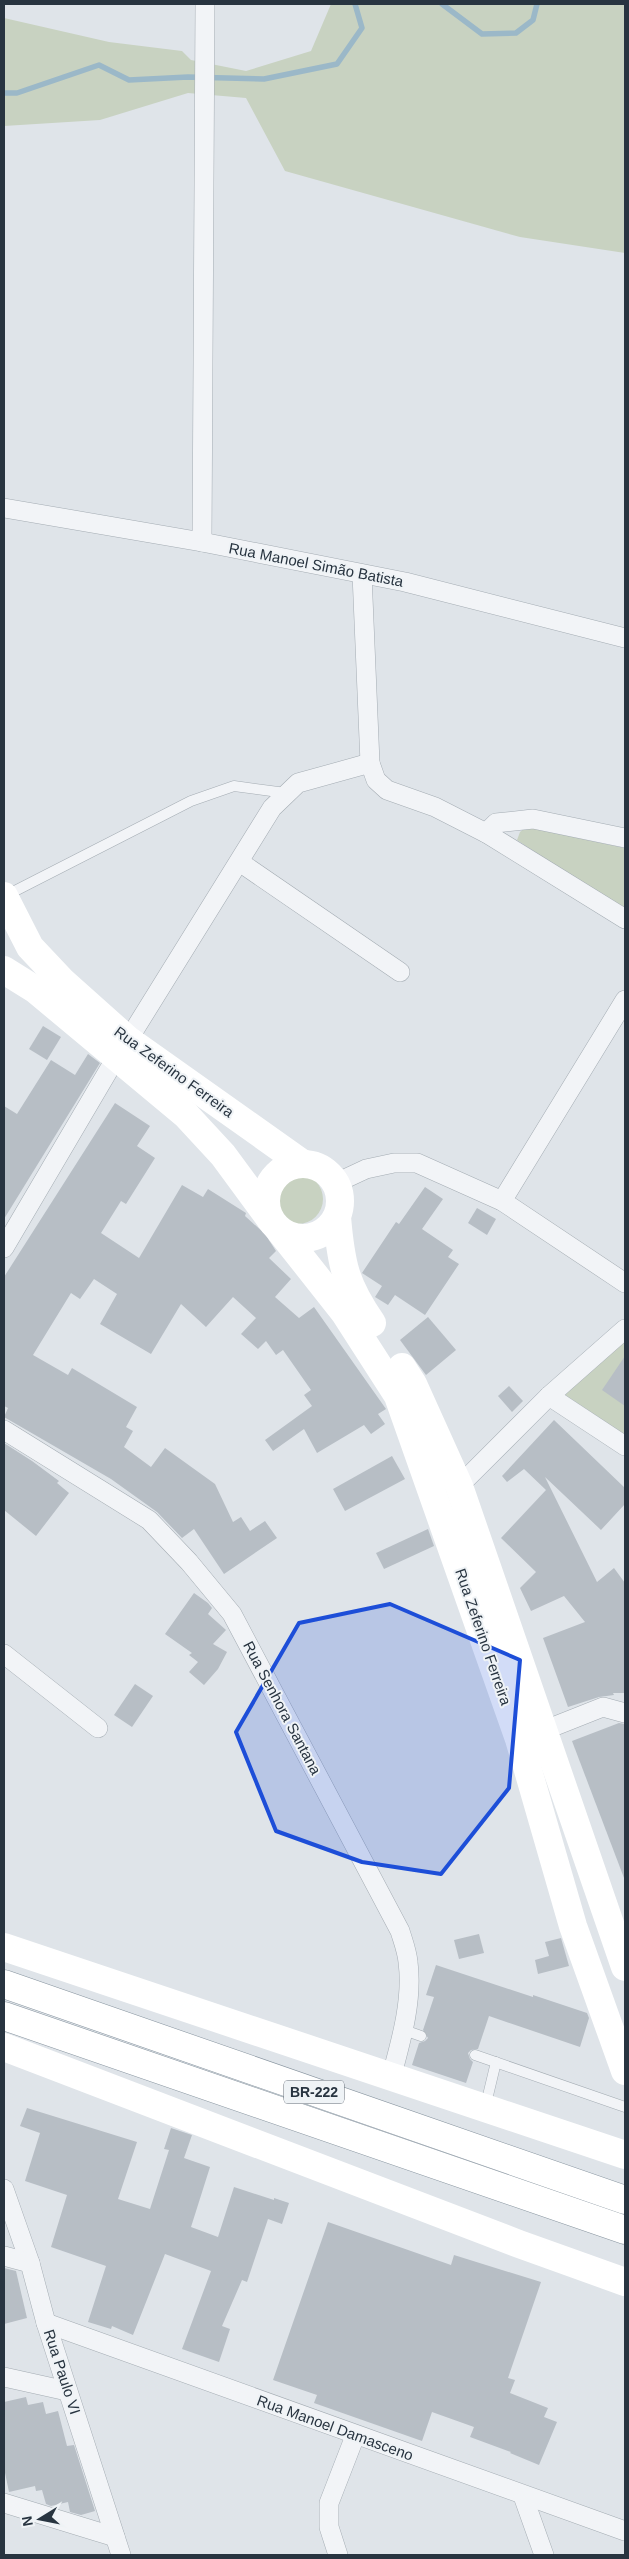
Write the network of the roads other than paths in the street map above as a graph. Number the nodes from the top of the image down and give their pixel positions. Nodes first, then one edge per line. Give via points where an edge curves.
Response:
1 (205, 4) edge
2 (4, 508) edge
3 (202, 542) junction
4 (362, 574) junction
5 (625, 638) edge
6 (370, 764) junction
7 (286, 793) junction
8 (486, 833) junction
9 (625, 838) edge
10 (241, 862) junction
11 (4, 896) edge
12 (625, 919) edge
13 (30, 947) junction
14 (4, 966) edge
15 (4, 970) edge
16 (400, 972) dead end
17 (625, 1000) edge
18 (122, 1048) junction
19 (304, 1164) junction
20 (336, 1183) junction
21 (502, 1201) junction
22 (337, 1218) junction
23 (275, 1225) junction
24 (4, 1248) edge
25 (625, 1283) edge
26 (625, 1329) edge
27 (549, 1396) junction
28 (4, 1430) edge
29 (625, 1446) edge
30 (459, 1486) junction
31 (4, 1654) edge
32 (625, 1713) edge
33 (98, 1728) dead end
34 (545, 1730) junction
35 (606, 1912) junction
36 (573, 1926) junction
37 (4, 1947) edge
38 (625, 1967) edge
39 (4, 1984) edge
40 (4, 2016) edge
41 (4, 2047) edge
42 (475, 2055) dead end
43 (496, 2062) junction
44 (625, 2071) edge
45 (391, 2078) junction
46 (625, 2107) edge
47 (484, 2109) junction
48 (625, 2155) edge
49 (4, 2189) edge
50 (625, 2200) edge
51 (625, 2230) edge
52 (4, 2256) edge
53 (30, 2263) junction
54 (625, 2282) edge
55 (46, 2323) junction
56 (4, 2377) edge
57 (67, 2391) junction
58 (355, 2436) junction
59 (523, 2496) junction
60 (4, 2503) edge
61 (625, 2531) edge
62 (115, 2536) junction
63 (121, 2555) edge
64 (338, 2555) edge
65 (544, 2555) edge

1 - 3 street
2 - 3 street, Rua Manoel Simão Batista
3 - 4 street, Rua Manoel Simão Batista
4 - 5 street, Rua Manoel Simão Batista via 406,582
4 - 6 street
6 - 7 street via 298,783
6 - 8 street via 376,780 388,790 435,807
7 - 10 street via 272,808
7 - 11 lane via 234,786 191,801
8 - 9 street via 496,823 534,819
8 - 12 street
10 - 16 street
10 - 18 street
11 - 13 main road, Rua Zeferino Ferreira
13 - 14 main road via 22,958
13 - 18 main road, Rua Zeferino Ferreira
15 - 18 main road, Rua Zeferino Ferreira
17 - 21 street
18 - 19 main road, Rua Zeferino Ferreira
18 - 23 main road, Rua Zeferino Ferreira via 223,1155
18 - 24 street
19 - 20 main road via 317,1166
19 - 23 main road via 291,1166 271,1182 266,1206
20 - 21 street via 366,1169 394,1163 417,1163
20 - 22 main road via 340,1194
21 - 25 street
22 - 23 main road via 322,1234 312,1238 296,1238
22 - 30 main road, Rua Zeferino Ferreira via 344,1271 358,1304 413,1384
23 - 36 main road, Rua Zeferino Ferreira via 344,1312 398,1396 519,1739
26 - 27 street
27 - 29 street
27 - 30 street
28 - 45 street, Rua Senhora Santana via 148,1520 232,1614 400,1931 408,1961 413,2033
30 - 34 main road, Rua Zeferino Ferreira
31 - 33 street
32 - 34 street via 603,1708
34 - 35 main road, Rua Zeferino Ferreira
35 - 36 main road
35 - 38 main road, Rua Zeferino Ferreira
36 - 44 main road, Rua Zeferino Ferreira
37 - 45 main road, BR-222
39 - 50 main road, BR-222
40 - 51 main road, BR-222
41 - 54 main road
42 - 43 lane
43 - 46 lane
43 - 47 lane
45 - 47 main road, BR-222
47 - 48 main road, BR-222
49 - 53 street, Rua Paulo VI
52 - 53 street
53 - 55 street, Rua Paulo VI
55 - 57 street, Rua Paulo VI
55 - 58 street, Rua Manoel Damasceno
56 - 57 street
57 - 62 street, Rua Paulo VI
58 - 59 street, Rua Manoel Damasceno
58 - 64 street via 328,2503 329,2528
59 - 61 street, Rua Manoel Damasceno
59 - 65 street
60 - 62 street
62 - 63 street, Rua Paulo VI

